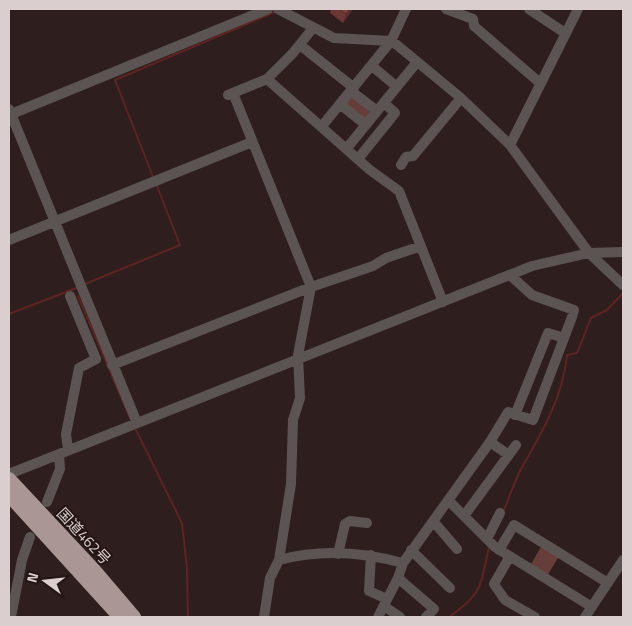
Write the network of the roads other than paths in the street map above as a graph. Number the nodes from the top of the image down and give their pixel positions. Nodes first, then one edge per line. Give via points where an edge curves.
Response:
1 (268, 9) edge
2 (278, 9) edge
3 (300, 9) edge
4 (406, 9) edge
5 (446, 9) edge
6 (529, 9) edge
7 (578, 9) edge
8 (290, 16) junction
9 (313, 28) junction
10 (565, 33) junction
11 (391, 41) junction
12 (300, 45) junction
13 (417, 62) junction
14 (372, 66) junction
15 (267, 79) junction
16 (540, 83) junction
17 (397, 87) junction
18 (353, 89) junction
19 (460, 98) junction
20 (340, 104) junction
21 (380, 107) junction
22 (9, 113) edge
23 (366, 125) junction
24 (322, 126) junction
25 (252, 142) junction
26 (510, 145) junction
27 (347, 148) junction
28 (358, 159) junction
29 (401, 165) dead end
30 (54, 222) junction
31 (9, 240) edge
32 (421, 246) junction
33 (623, 252) edge
34 (589, 253) junction
35 (510, 274) junction
36 (623, 285) edge
37 (311, 287) junction
38 (70, 296) dead end
39 (443, 302) junction
40 (564, 338) junction
41 (298, 359) junction
42 (112, 365) junction
43 (515, 415) junction
44 (137, 424) junction
45 (490, 442) junction
46 (516, 445) dead end
47 (64, 452) junction
48 (509, 455) junction
49 (9, 474) edge
50 (9, 479) edge
51 (9, 495) edge
52 (449, 501) junction
53 (46, 502) dead end
54 (500, 513) dead end
55 (464, 516) junction
56 (433, 521) junction
57 (367, 523) dead end
58 (30, 537) dead end
59 (492, 543) junction
60 (457, 548) dead end
61 (411, 550) junction
62 (338, 554) junction
63 (367, 555) junction
64 (510, 556) junction
65 (279, 560) junction
66 (623, 560) edge
67 (403, 563) junction
68 (398, 578) junction
69 (608, 583) junction
70 (450, 588) dead end
71 (386, 602) junction
72 (592, 607) junction
73 (11, 617) edge
74 (120, 617) edge
75 (134, 617) edge
76 (264, 617) edge
77 (378, 617) edge
78 (400, 617) edge
79 (426, 617) edge
80 (535, 617) edge
81 (585, 617) edge

1 - 22 street
2 - 8 street
3 - 8 street
4 - 11 street
5 - 16 street via 473,19 474,26
6 - 10 street
7 - 10 street
8 - 9 street
9 - 11 street via 334,38
9 - 12 street
10 - 16 street
11 - 13 street
11 - 14 street
12 - 15 street
12 - 18 street
13 - 17 street
13 - 19 street
14 - 17 street
14 - 18 street
15 - 24 street
15 - 25 street via 230,94
16 - 26 street
17 - 21 street
18 - 20 street
18 - 21 street
19 - 26 street
19 - 29 street via 413,156 406,157
20 - 23 street
20 - 24 street
21 - 23 street
21 - 28 street via 395,113
22 - 30 street
23 - 27 street
24 - 27 street
25 - 30 street
25 - 37 street
26 - 34 street
27 - 28 street
28 - 32 street via 399,191
30 - 31 street
30 - 42 street
32 - 37 street
32 - 39 street
33 - 34 street
34 - 35 street
34 - 36 street
35 - 39 street
35 - 40 street via 532,295 574,310
37 - 41 street
37 - 42 street
38 - 47 street via 96,358 79,368
39 - 41 street
40 - 43 street via 548,333
40 - 43 street via 533,420
41 - 44 street
41 - 65 street via 300,398 293,420 291,484
42 - 44 street
43 - 45 street via 508,412
44 - 47 street
45 - 48 street
45 - 52 street
46 - 48 street
47 - 49 street
47 - 53 street
48 - 55 street
50 - 75 highway, 国道462号
51 - 74 highway, 国道462号
52 - 55 street
52 - 56 street
54 - 59 street
55 - 59 street
56 - 60 street
56 - 61 street
57 - 62 street via 350,521 345,524
58 - 73 street
59 - 64 street
59 - 69 street via 514,525
61 - 67 street
61 - 70 street
62 - 63 street
62 - 65 street
63 - 67 street
63 - 71 street via 368,591
64 - 72 street
64 - 80 street via 494,584 505,600
65 - 76 street via 270,578
66 - 69 street
67 - 68 street
68 - 71 street
68 - 79 street via 434,609
69 - 72 street
71 - 77 street
71 - 78 street
72 - 81 street

